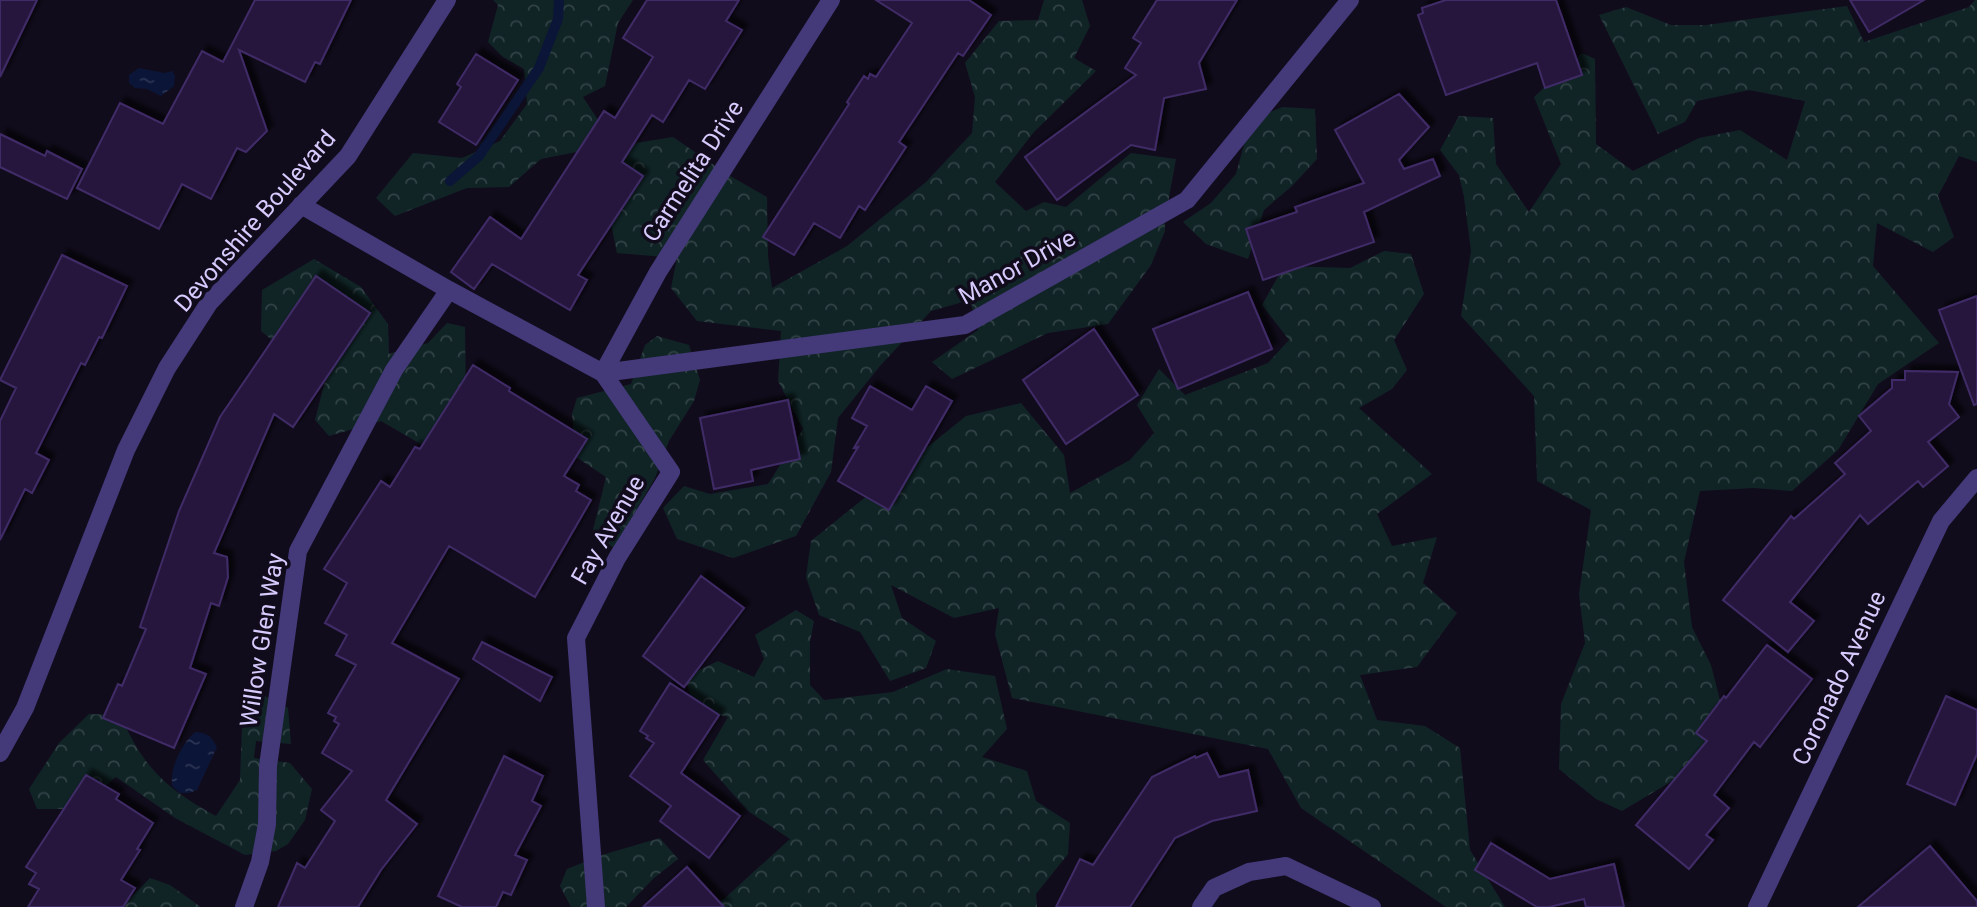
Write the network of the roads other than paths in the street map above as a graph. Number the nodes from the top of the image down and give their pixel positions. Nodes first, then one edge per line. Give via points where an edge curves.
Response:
1 (447, 0) edge
2 (831, 0) edge
3 (1350, 0) edge
4 (301, 205) junction
5 (449, 290) junction
6 (603, 373) junction
7 (1977, 478) edge
8 (0, 753) edge
9 (244, 907) edge
10 (596, 907) edge
11 (1201, 907) edge
12 (1372, 907) edge
13 (1757, 907) edge

1 - 4 street, Devonshire Boulevard via 348,156
2 - 6 street, Carmelita Drive via 658,272
3 - 6 street, Manor Drive via 1187,200 965,325
4 - 5 street, Fay Avenue
4 - 8 street, Devonshire Boulevard via 209,303 167,368 126,450 25,708
5 - 6 street, Fay Avenue
5 - 9 street, Willow Glen Way via 394,370 298,551 268,766 267,824
6 - 10 street, Fay Avenue via 671,472 617,558 576,638
7 - 13 street, Coronado Avenue via 1941,521
11 - 12 street via 1214,888 1249,872 1286,866

